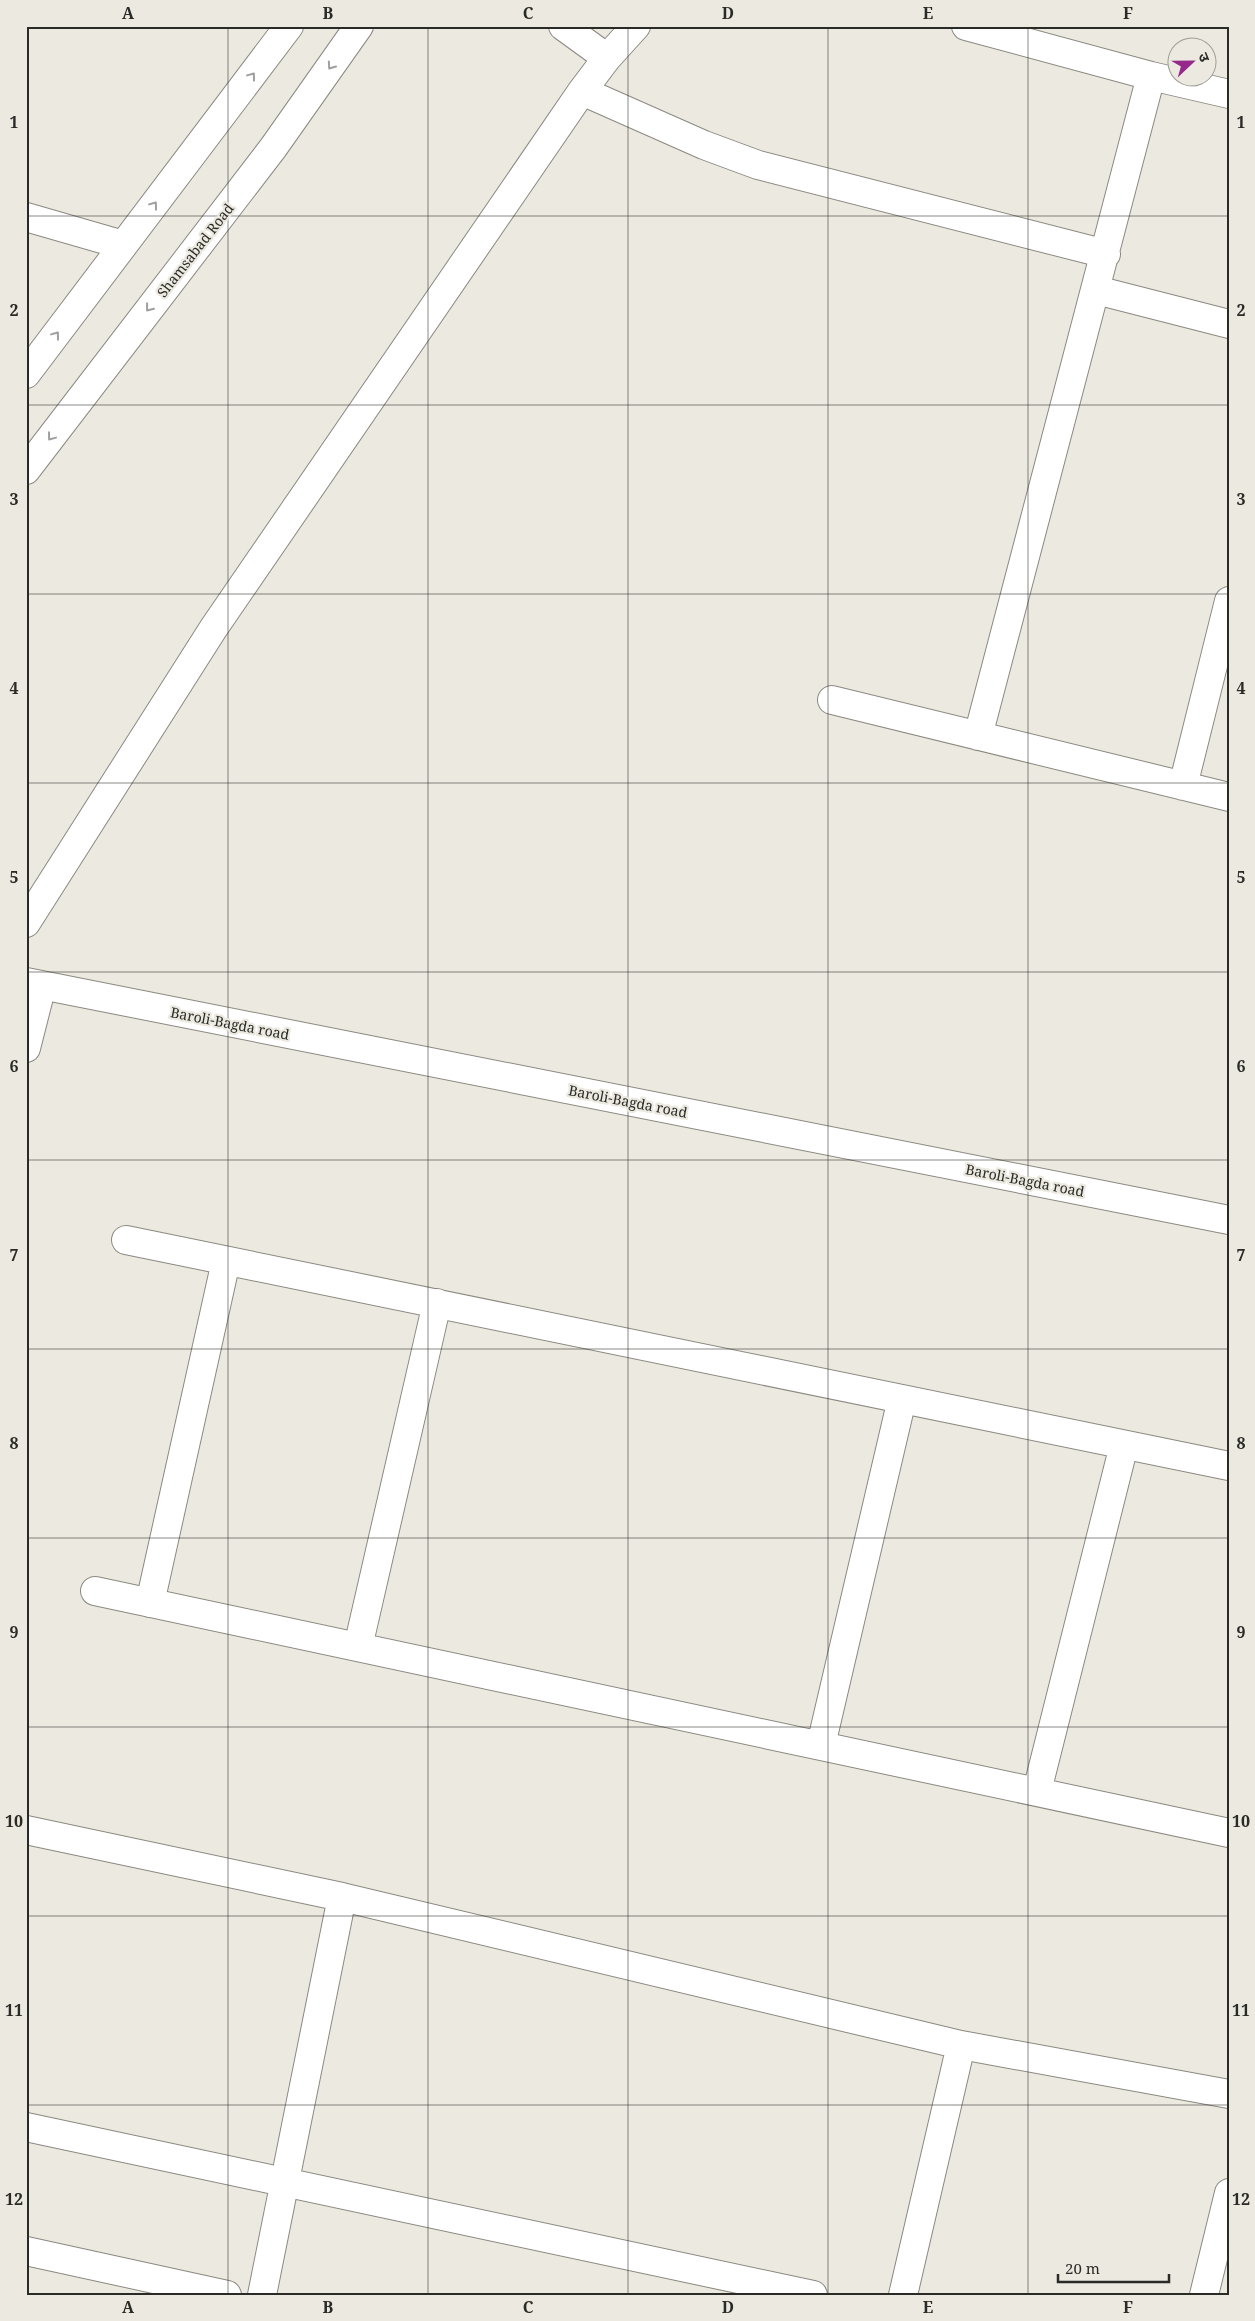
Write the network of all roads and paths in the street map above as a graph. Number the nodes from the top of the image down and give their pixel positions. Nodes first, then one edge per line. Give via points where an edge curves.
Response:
1 (289, 26) edge
2 (359, 26) edge
3 (563, 26) edge
4 (636, 26) edge
5 (966, 26) edge
6 (607, 58) junction
7 (1152, 76) junction
8 (582, 92) junction
9 (1229, 94) edge
10 (26, 216) edge
11 (123, 246) junction
12 (1106, 254) junction
13 (1096, 290) junction
14 (1229, 324) edge
15 (26, 374) edge
16 (26, 470) edge
17 (1229, 601) edge
18 (832, 700) dead end
19 (978, 736) junction
20 (1183, 786) junction
21 (1229, 797) edge
22 (26, 923) edge
23 (34, 984) edge
24 (26, 1048) edge
25 (1229, 1220) edge
26 (126, 1240) dead end
27 (226, 1261) junction
28 (437, 1303) junction
29 (902, 1399) junction
30 (1124, 1444) junction
31 (1229, 1466) edge
32 (94, 1591) dead end
33 (150, 1603) junction
34 (358, 1647) junction
35 (821, 1745) junction
36 (1037, 1791) junction
37 (26, 1830) edge
38 (1229, 1833) edge
39 (342, 1897) junction
40 (961, 2045) junction
41 (1229, 2094) edge
42 (26, 2127) edge
43 (285, 2183) junction
44 (1229, 2193) edge
45 (26, 2251) edge
46 (227, 2295) edge
47 (262, 2295) edge
48 (813, 2295) edge
49 (903, 2295) edge
50 (1204, 2295) edge

11 -> 1 street
2 -> 16 street, Shamsabad Road via 273,148
3 - 6 street
4 - 6 street
5 - 7 street
6 - 8 street
7 - 9 street
7 - 12 street
8 - 12 street via 758,165
8 - 22 street via 213,629
10 - 11 street
15 -> 11 street
12 - 13 street
13 - 14 street
13 - 19 street
17 - 20 street
18 - 19 street
19 - 20 street
20 - 21 street
23 - 24 street
23 - 25 street, Baroli-Bagda road
26 - 27 street
27 - 28 street
27 - 33 street
28 - 29 street
28 - 34 street
29 - 30 street
29 - 35 street
30 - 31 street
30 - 36 street
32 - 33 street
33 - 34 street
34 - 35 street
35 - 36 street
36 - 38 street
37 - 39 street
39 - 40 street
39 - 43 street
40 - 41 street
40 - 49 street
42 - 43 street
43 - 47 street
43 - 48 street
44 - 50 street
45 - 46 street

